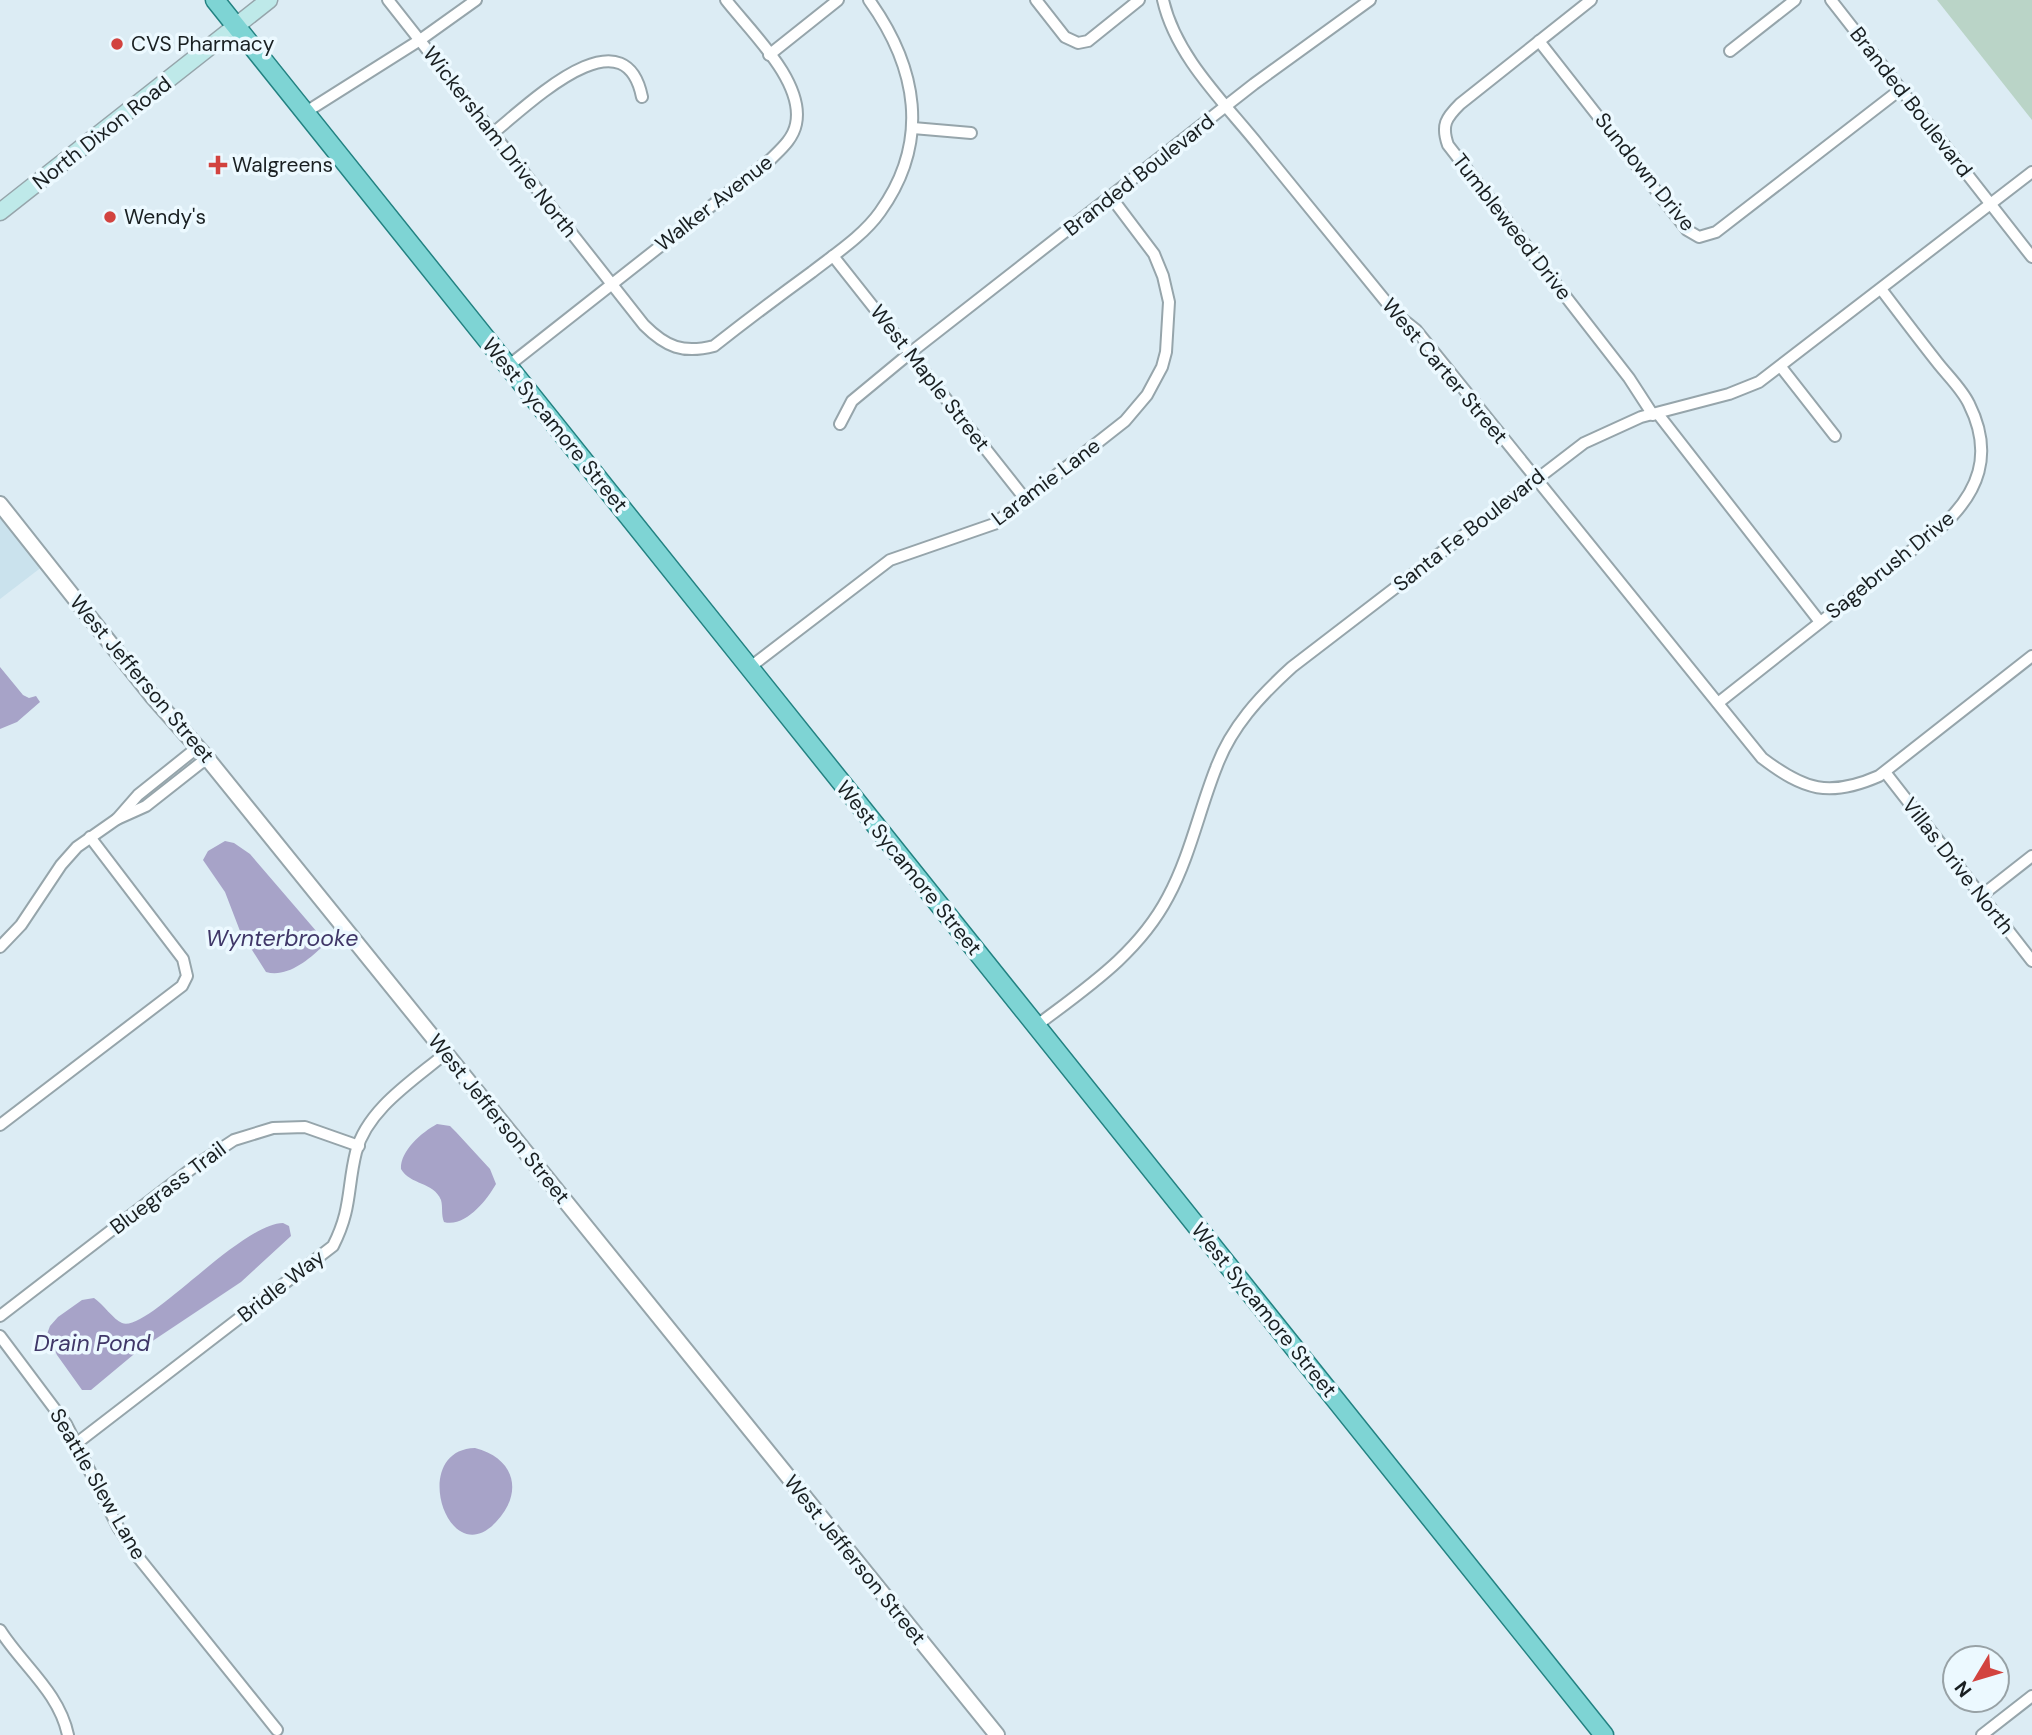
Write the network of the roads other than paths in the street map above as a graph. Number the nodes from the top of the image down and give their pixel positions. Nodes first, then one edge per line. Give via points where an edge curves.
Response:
1 (215, 0) edge
2 (269, 0) edge
3 (388, 0) edge
4 (476, 0) edge
5 (726, 0) edge
6 (838, 0) edge
7 (869, 0) edge
8 (1036, 0) edge
9 (1139, 0) edge
10 (1163, 0) edge
11 (1370, 0) edge
12 (1591, 0) edge
13 (1795, 0) edge
14 (1831, 0) edge
15 (236, 26) junction
16 (420, 40) junction
17 (1539, 41) junction
18 (1730, 51) dead end
19 (769, 55) junction
20 (1900, 89) junction
21 (642, 97) dead end
22 (1227, 106) junction
23 (306, 112) junction
24 (913, 128) junction
25 (493, 133) junction
26 (971, 133) dead end
27 (2032, 172) edge
28 (1111, 197) junction
29 (1990, 204) junction
30 (0, 212) edge
31 (833, 256) junction
32 (2032, 257) edge
33 (611, 284) junction
34 (1881, 289) junction
35 (910, 353) junction
36 (508, 366) junction
37 (1781, 367) junction
38 (1656, 414) junction
39 (840, 424) dead end
40 (1835, 436) dead end
41 (1535, 479) junction
42 (1026, 500) junction
43 (0, 505) edge
44 (1820, 622) junction
45 (2032, 656) edge
46 (749, 668) junction
47 (1718, 703) junction
48 (202, 752) junction
49 (1885, 772) junction
50 (90, 837) junction
51 (2032, 856) edge
52 (1981, 895) junction
53 (0, 947) edge
54 (2032, 961) edge
55 (1036, 1026) junction
56 (446, 1053) junction
57 (0, 1125) edge
58 (359, 1146) junction
59 (0, 1316) edge
60 (0, 1336) edge
61 (77, 1443) junction
62 (0, 1630) edge
63 (2032, 1696) edge
64 (276, 1730) dead end
65 (68, 1735) edge
66 (997, 1735) edge
67 (1604, 1735) edge
68 (1982, 1735) edge

1 - 15 main road, West Sycamore Street
2 - 15 main road, North Dixon Road
3 - 16 street, Wickersham Drive North
4 - 16 street
5 - 19 street, Walker Avenue
6 - 19 street
7 - 24 street, Wickersham Drive North via 900,49 910,84
8 - 9 street via 1065,37 1078,44
10 - 22 street, West Carter Street via 1183,51
11 - 22 street, Branded Boulevard
12 - 17 street, Tumbleweed Drive
13 - 18 street
14 - 20 street, Branded Boulevard
15 - 23 main road, West Sycamore Street
15 - 30 main road, North Dixon Road
16 - 23 street
16 - 25 street, Wickersham Drive North
17 - 20 street, Sundown Drive via 1687,230 1699,237 1716,232
17 - 38 street, Tumbleweed Drive via 1460,104 1445,119 1444,133 1448,145
19 - 33 street, Walker Avenue via 789,80 796,103 796,124 788,141
20 - 29 street, Branded Boulevard
21 - 25 street via 634,75 622,65 600,60 582,65
22 - 28 street, Branded Boulevard
22 - 41 street, West Carter Street
23 - 36 main road, West Sycamore Street
24 - 26 street
24 - 31 street, Wickersham Drive North via 886,202 867,227
25 - 33 street, Wickersham Drive North
27 - 29 street, Santa Fe Boulevard
28 - 35 street, Branded Boulevard
28 - 42 street, Laramie Lane via 1154,254 1163,276 1170,318 1163,367 1125,421
29 - 32 street, Branded Boulevard
29 - 34 street, Santa Fe Boulevard
31 - 33 street, Wickersham Drive North via 714,345 696,350 662,344
31 - 35 street, West Maple Street
33 - 36 street, Walker Avenue
34 - 37 street, Santa Fe Boulevard
34 - 44 street, Sagebrush Drive via 1969,403 1981,437 1981,466 1973,492 1958,512
35 - 39 street, Branded Boulevard via 852,401
35 - 42 street, West Maple Street
36 - 46 main road, West Sycamore Street
37 - 38 street, Santa Fe Boulevard via 1729,394
37 - 40 street
38 - 41 street, Santa Fe Boulevard via 1599,435
38 - 44 street, Tumbleweed Drive
41 - 47 street, West Carter Street
41 - 55 street, Santa Fe Boulevard via 1270,686 1234,731 1216,766 1178,877 1145,933 1100,977
42 - 46 street, Laramie Lane via 982,530 890,560
43 - 48 street, West Jefferson Street
44 - 47 street, Sagebrush Drive
45 - 49 street, West Carter Street
46 - 55 main road, West Sycamore Street
47 - 49 street, West Carter Street via 1762,758 1790,780 1829,790 1856,786
48 - 50 street via 138,795 117,819
48 - 56 street, West Jefferson Street
49 - 52 street, Villas Drive North
50 - 53 street via 61,865 21,925
50 - 57 street via 183,959 187,976 182,986
51 - 52 street
52 - 54 street, Villas Drive North
55 - 67 main road, West Sycamore Street
56 - 58 street, Bridle Way via 389,1101
56 - 66 street, West Jefferson Street
58 - 59 street, Bluegrass Trail via 305,1127 273,1128 234,1140
58 - 61 street, Bridle Way via 344,1225 333,1246
60 - 61 street, Seattle Slew Lane
61 - 64 street, Seattle Slew Lane via 138,1557
62 - 65 street via 48,1691
63 - 68 street

